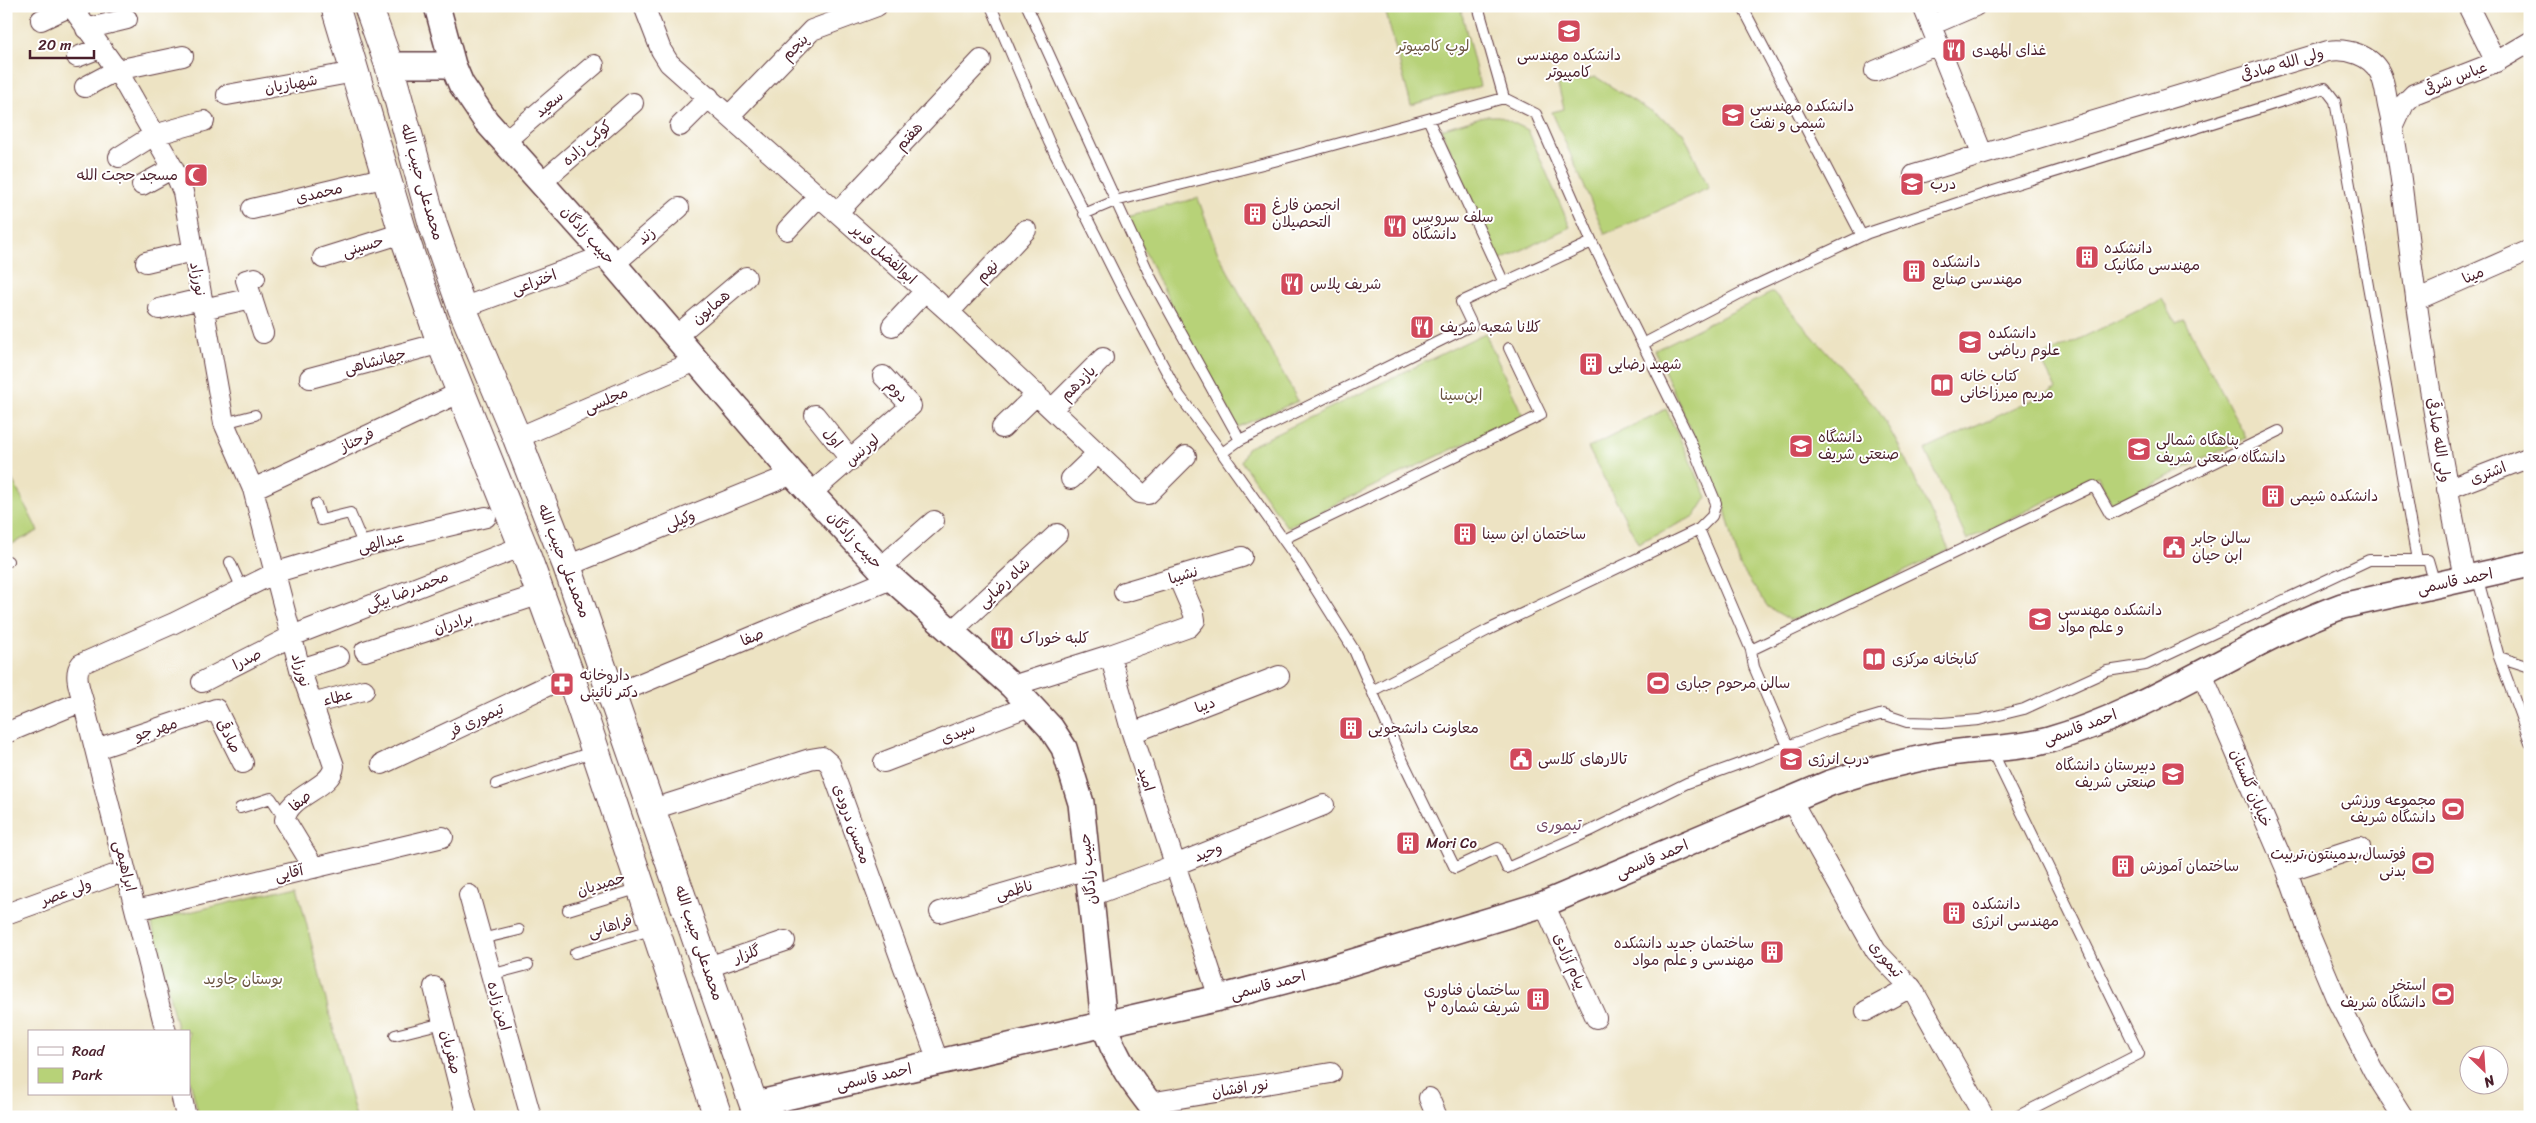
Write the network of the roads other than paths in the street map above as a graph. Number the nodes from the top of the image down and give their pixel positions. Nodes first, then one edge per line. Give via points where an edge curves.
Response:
1 (71, 6) edge
2 (336, 6) edge
3 (368, 6) edge
4 (437, 6) edge
5 (644, 6) edge
6 (876, 6) edge
7 (991, 6) edge
8 (1028, 6) edge
9 (1478, 6) edge
10 (1742, 6) edge
11 (1923, 6) edge
12 (1975, 6) edge
13 (2468, 6) edge
14 (127, 19) dead end
15 (41, 20) dead end
16 (1931, 25) junction
17 (86, 29) junction
18 (2530, 42) edge
19 (1938, 44) junction
20 (100, 48) junction
21 (183, 56) dead end
22 (77, 57) dead end
23 (981, 60) dead end
24 (2496, 62) junction
25 (389, 65) junction
26 (453, 65) junction
27 (594, 65) dead end
28 (117, 70) junction
29 (1875, 71) dead end
30 (355, 72) junction
31 (85, 87) dead end
32 (227, 95) dead end
33 (709, 97) junction
34 (1504, 98) junction
35 (634, 103) dead end
36 (730, 115) junction
37 (1428, 119) junction
38 (204, 120) dead end
39 (680, 126) dead end
40 (2394, 128) junction
41 (154, 134) junction
42 (504, 142) junction
43 (1982, 153) junction
44 (119, 157) dead end
45 (173, 168) junction
46 (1914, 175) dead end
47 (387, 178) junction
48 (541, 183) junction
49 (142, 185) dead end
50 (819, 196) junction
51 (1115, 201) junction
52 (679, 208) dead end
53 (252, 209) dead end
54 (838, 212) junction
55 (1084, 214) junction
56 (787, 230) dead end
57 (1026, 230) dead end
58 (403, 233) junction
59 (1862, 236) junction
60 (1592, 242) junction
61 (2530, 250) edge
62 (193, 251) junction
63 (322, 258) dead end
64 (610, 259) junction
65 (146, 262) dead end
66 (746, 277) dead end
67 (256, 278) dead end
68 (1504, 283) junction
69 (924, 291) junction
70 (252, 298) junction
71 (2416, 300) junction
72 (202, 304) junction
73 (462, 308) junction
74 (160, 309) dead end
75 (949, 312) junction
76 (892, 326) dead end
77 (263, 333) dead end
78 (676, 337) junction
79 (441, 343) junction
80 (1642, 344) junction
81 (1509, 348) dead end
82 (1103, 358) dead end
83 (696, 361) junction
84 (883, 376) dead end
85 (310, 378) dead end
86 (461, 392) junction
87 (1036, 394) junction
88 (912, 406) joint
89 (1052, 409) junction
90 (255, 414) dead end
91 (815, 415) dead end
92 (224, 423) junction
93 (1002, 428) dead end
94 (2279, 431) dead end
95 (517, 438) junction
96 (1240, 440) junction
97 (1098, 452) junction
98 (1222, 453) junction
99 (1186, 456) dead end
100 (2530, 457) edge
101 (851, 460) junction
102 (793, 474) junction
103 (1071, 479) dead end
104 (253, 489) junction
105 (2447, 489) junction
106 (811, 493) junction
107 (316, 504) dead end
108 (486, 517) dead end
109 (934, 520) dead end
110 (1699, 529) junction
111 (1057, 534) dead end
112 (1283, 539) junction
113 (364, 546) junction
114 (523, 546) junction
115 (1242, 557) dead end
116 (2417, 560) junction
117 (230, 562) dead end
118 (2530, 564) edge
119 (568, 566) junction
120 (277, 572) junction
121 (885, 574) junction
122 (1178, 577) junction
123 (2471, 577) junction
124 (2435, 584) junction
125 (242, 589) junction
126 (1124, 592) dead end
127 (541, 594) junction
128 (951, 632) junction
129 (292, 636) junction
130 (1751, 650) junction
131 (365, 651) dead end
132 (1110, 655) junction
133 (339, 657) dead end
134 (2499, 657) junction
135 (2530, 667) edge
136 (300, 670) junction
137 (2202, 674) junction
138 (570, 676) junction
139 (1279, 676) dead end
140 (202, 682) dead end
141 (1012, 686) junction
142 (364, 690) dead end
143 (1372, 691) junction
144 (613, 695) junction
145 (83, 701) junction
146 (312, 704) junction
147 (1032, 705) junction
148 (216, 709) joint
149 (6, 733) edge
150 (1132, 733) junction
151 (2530, 742) edge
152 (1788, 746) junction
153 (1990, 748) junction
154 (96, 749) junction
155 (596, 750) junction
156 (884, 762) dead end
157 (243, 763) dead end
158 (382, 764) dead end
159 (334, 766) joint
160 (496, 784) dead end
161 (1791, 800) junction
162 (1324, 805) dead end
163 (240, 808) dead end
164 (653, 810) junction
165 (285, 820) junction
166 (443, 837) dead end
167 (2360, 847) dead end
168 (1175, 865) junction
169 (314, 868) junction
170 (1088, 869) junction
171 (125, 871) junction
172 (2287, 871) junction
173 (641, 888) junction
174 (469, 895) dead end
175 (1091, 896) junction
176 (1544, 904) junction
177 (136, 910) junction
178 (568, 910) dead end
179 (940, 912) dead end
180 (6, 914) edge
181 (655, 928) junction
182 (519, 930) dead end
183 (481, 939) junction
184 (785, 941) dead end
185 (575, 953) dead end
186 (528, 965) dead end
187 (708, 967) junction
188 (490, 976) junction
189 (434, 987) dead end
190 (1911, 987) junction
191 (1219, 998) junction
192 (720, 1002) junction
193 (1866, 1011) dead end
194 (683, 1014) junction
195 (1596, 1018) dead end
196 (444, 1023) junction
197 (1104, 1023) junction
198 (166, 1030) edge
199 (395, 1035) dead end
200 (938, 1062) junction
201 (1331, 1073) dead end
202 (181, 1096) edge
203 (1429, 1098) dead end
204 (757, 1110) edge
205 (1155, 1110) edge
206 (186, 1117) edge
207 (467, 1117) edge
208 (531, 1117) edge
209 (718, 1117) edge
210 (1437, 1117) edge
211 (1984, 1117) edge
212 (2016, 1117) edge
213 (2403, 1117) edge

1 - 15 street
1 - 17 street, نورزاد
2 - 30 main road, محمدعلی حبیب الله
3 - 25 main road, محمدعلی حبیب الله
4 - 26 street, حبیب زادگان
5 - 33 street, ابوالفضل قدیر via 664,56
6 - 36 street, پنجم via 812,30
7 - 55 lane via 1049,142
8 - 51 lane
9 - 34 lane
10 - 59 lane
11 - 16 street
12 - 16 street
13 - 24 street
14 - 17 street
16 - 19 street
17 - 20 street, نورزاد
18 - 24 street, عباس شرقی
19 - 29 street
19 - 43 street
20 - 22 street
20 - 28 street, نورزاد
21 - 28 street
23 - 54 street, هفتم
24 - 40 street, عباس شرقی via 2414,94 2404,104
25 - 26 street
25 - 73 main road, محمدعلی حبیب الله via 433,225
26 - 42 street, حبیب زادگان via 470,100
27 - 42 street, سعید
28 - 31 street
28 - 41 street, نورزاد
30 - 32 street, شهبازیان
30 - 47 main road, محمدعلی حبیب الله
33 - 36 street, ابوالفضل قدیر
33 - 39 street
34 - 37 lane
34 - 60 lane via 1536,114
35 - 48 street, کوکب زاده
36 - 50 street, ابوالفضل قدیر
37 - 51 lane
37 - 68 lane
38 - 41 street
40 - 43 street, ولی الله صادقی via 2381,75 2374,63 2339,49
40 - 71 street, ولی الله صادقی
41 - 44 street
41 - 45 street, نورزاد
42 - 48 street, حبیب زادگان
43 - 46 street
45 - 49 street
45 - 62 street, نورزاد via 183,192
47 - 53 street, محمدی
47 - 58 main road, محمدعلی حبیب الله
48 - 64 street, حبیب زادگان
50 - 54 street, ابوالفضل قدیر
50 - 56 street
51 - 55 lane
51 - 96 lane via 1152,280
52 - 64 street, زند
54 - 69 street, ابوالفضل قدیر
55 - 98 lane via 1179,396
57 - 75 street, نهم
58 - 63 street, حسینی
58 - 79 main road, محمدعلی حبیب الله
59 - 80 lane via 1752,287
59 - 116 lane via 1986,192 2325,88 2335,101
60 - 68 lane
60 - 80 lane
61 - 71 street, مینا
62 - 65 street
62 - 72 street, نورزاد
64 - 73 street, اختراعی
64 - 78 street, حبیب زادگان
66 - 78 street, همایون
67 - 70 street via 246,280
68 - 96 lane via 1461,302 1472,325
69 - 75 street, ابوالفضل قدیر
69 - 76 street
70 - 72 street
70 - 77 street
71 - 105 street, ولی الله صادقی
72 - 74 street
72 - 92 street, نورزاد
73 - 95 main road, محمدعلی حبیب الله
75 - 87 street, ابوالفضل قدیر
78 - 83 street, حبیب زادگان
79 - 85 street, جهانشاهی
79 - 86 main road, محمدعلی حبیب الله
80 - 110 lane via 1689,438 1716,503 1712,516
81 - 112 lane via 1540,414
82 - 89 street, یازدهم
83 - 95 street, مجلسی
83 - 102 street, حبیب زادگان
84 - 88 street, دوم
86 - 104 street, فرحناز
86 - 114 main road, محمدعلی حبیب الله
87 - 89 street, ابوالفضل قدیر
87 - 93 street
88 - 101 street, لورنس
89 - 97 street, ابوالفضل قدیر
90 - 92 lane
91 - 101 street, اول
92 - 104 street, نورزاد
94 - 130 lane via 2110,514 2094,486
95 - 119 main road, محمدعلی حبیب الله
96 - 98 lane
97 - 99 street, ابوالفضل قدیر via 1140,493 1148,494
97 - 103 street
98 - 112 lane
100 - 105 street, اشتری
101 - 106 street, لورنس
102 - 106 street, حبیب زادگان
102 - 119 street, وکیلی
104 - 120 street, نورزاد
105 - 123 street, ولی الله صادقی
106 - 121 street, حبیب زادگان
107 - 113 lane via 321,520 350,513
108 - 113 street, عبدالهی
109 - 121 street, صفا
110 - 130 lane
110 - 143 lane via 1488,630
111 - 128 street, شاه رضایی
112 - 143 lane via 1354,650
113 - 120 street, عبدالهی
114 - 127 main road, محمدعلی حبیب الله
114 - 129 street, محمدرضا بیگی
115 - 122 street, نشیبا
116 - 124 lane via 2428,560
116 - 152 lane via 2369,560 2146,665 2107,671 2024,709 1979,720 1942,723 1907,722 1883,714
117 - 125 lane
118 - 123 street, احمد قاسمی
119 - 144 main road, محمدعلی حبیب الله
120 - 125 street
120 - 129 street, نورزاد
121 - 128 street, حبیب زادگان
121 - 144 street, صفا
122 - 126 street, نشیبا
122 - 132 street via 1194,614 1195,620 1189,627
123 - 124 street, احمد قاسمی
123 - 134 lane
124 - 137 street, احمد قاسمی via 2342,606 2316,616
125 - 145 street via 81,664 77,675
127 - 131 street, برادران
127 - 138 main road, محمدعلی حبیب الله
128 - 141 street, حبیب زادگان
129 - 136 street, نورزاد
129 - 140 street, صدرا
130 - 152 lane via 1754,667
132 - 141 street
132 - 150 street, امید
133 - 136 street
134 - 135 lane
134 - 151 lane
136 - 146 street, نورزاد
137 - 153 street, احمد قاسمی via 2081,729 2048,740
137 - 172 street, خیابان گلستان
138 - 155 main road, محمدعلی حبیب الله
138 - 158 street, تیموری فر
139 - 150 street, دیبا
141 - 147 street, حبیب زادگان
142 - 146 street, عطاء
143 - 152 lane via 1455,868 1498,848 1507,868 1687,782
144 - 164 main road, محمدعلی حبیب الله
145 - 149 street
145 - 154 street, ابراهیمی
146 - 159 street, نورزاد
147 - 156 street, سیدی
147 - 170 street, حبیب زادگان via 1064,748 1081,803
148 - 154 street, مهر جو
148 - 157 street, صادقی
150 - 168 street, امید
153 - 161 street, احمد قاسمی via 1950,753 1859,773
153 - 212 lane via 2139,1054
154 - 171 street, ابراهیمی
155 - 160 lane
155 - 173 main road, محمدعلی حبیب الله
159 - 165 street, صفا via 328,778 288,810
161 - 176 street, احمد قاسمی
161 - 190 street, تیموری via 1876,951
162 - 168 street, وحید
163 - 165 lane via 271,798
164 - 187 main road, محمدعلی حبیب الله
164 - 200 street, محسن درودی via 810,759 822,757 830,764
165 - 169 street, صفا
166 - 169 street, آقایی
167 - 172 street
168 - 175 street, وحید
168 - 191 street, امید
169 - 177 street, آقایی
170 - 175 street, حبیب زادگان
170 - 179 street, ناظمی
171 - 177 street, ابراهیمی
171 - 180 street, ولی عصر
172 - 213 street, خیابان گلستان via 2337,1000 2373,1070
173 - 178 lane, حمیدیان
173 - 181 main road, محمدعلی حبیب الله
174 - 183 street, امن زاده
175 - 197 street, حبیب زادگان
176 - 191 street, احمد قاسمی via 1330,969
176 - 195 street, پیام آزادی
177 - 198 street, ابراهیمی
181 - 185 lane, فراهانی
181 - 194 main road, محمدعلی حبیب الله
182 - 183 lane
183 - 188 street, امن زاده
184 - 187 street, گلزار
186 - 188 lane
187 - 192 main road, محمدعلی حبیب الله
188 - 208 street, امن زاده
189 - 196 street, صفریان
190 - 193 street
190 - 211 street, تیموری
191 - 197 street, احمد قاسمی
192 - 194 main road
192 - 204 main road, محمدعلی حبیب الله
194 - 209 main road, محمدعلی حبیب الله
196 - 199 lane
196 - 207 street, صفریان
197 - 200 street, احمد قاسمی
197 - 205 street, حبیب زادگان via 1114,1052
200 - 204 street, احمد قاسمی
201 - 205 street, نور افشان
202 - 206 street
203 - 210 street

